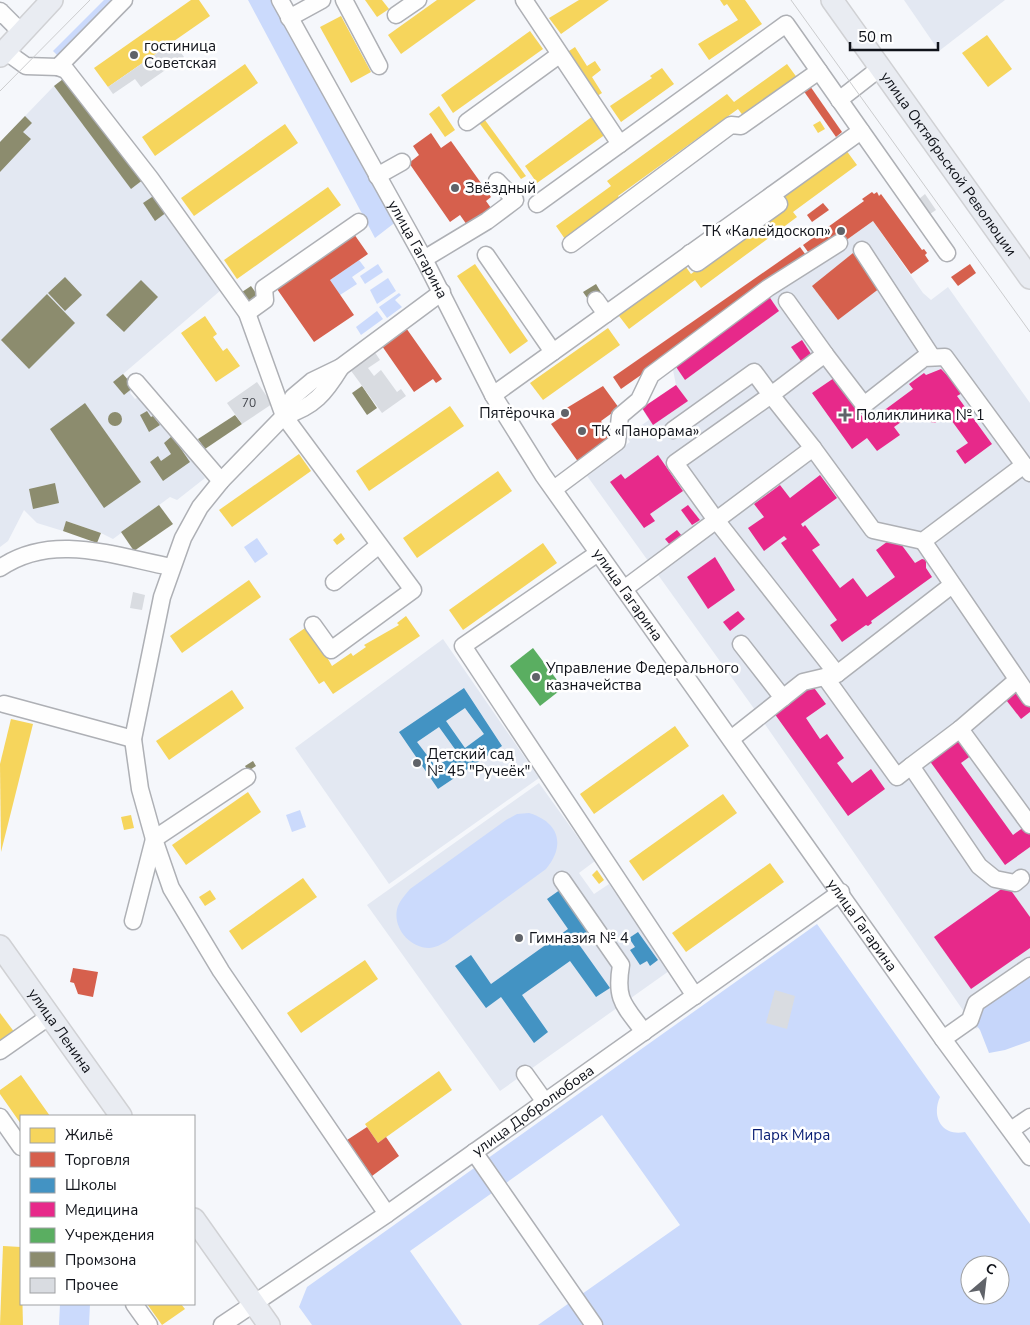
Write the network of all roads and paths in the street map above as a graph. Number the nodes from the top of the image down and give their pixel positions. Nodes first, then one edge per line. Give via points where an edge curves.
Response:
1 (52, 0) edge
2 (124, 0) edge
3 (280, 0) edge
4 (322, 0) edge
5 (344, 0) edge
6 (418, 0) edge
7 (524, 0) edge
8 (832, 0) edge
9 (0, 11) edge
10 (396, 15) dead end
11 (289, 18) junction
12 (22, 32) junction
13 (2, 53) edge
14 (559, 55) junction
15 (379, 66) dead end
16 (58, 67) junction
17 (880, 68) junction
18 (819, 71) junction
19 (839, 100) junction
20 (467, 122) dead end
21 (861, 131) junction
22 (620, 144) junction
23 (402, 162) dead end
24 (377, 176) junction
25 (497, 181) dead end
26 (538, 204) dead end
27 (359, 222) dead end
28 (838, 243) dead end
29 (571, 244) dead end
30 (862, 250) dead end
31 (948, 253) dead end
32 (486, 254) dead end
33 (424, 259) junction
34 (1030, 278) edge
35 (442, 292) junction
36 (596, 300) dead end
37 (787, 300) dead end
38 (247, 313) junction
39 (606, 314) junction
40 (553, 352) junction
41 (825, 354) junction
42 (932, 356) junction
43 (136, 382) dead end
44 (494, 395) junction
45 (771, 395) junction
46 (284, 416) junction
47 (673, 430) dead end
48 (813, 448) junction
49 (1027, 469) edge
50 (221, 481) junction
51 (554, 489) junction
52 (716, 520) junction
53 (923, 541) junction
54 (379, 545) junction
55 (598, 553) junction
56 (171, 567) junction
57 (0, 568) edge
58 (334, 582) dead end
59 (952, 585) junction
60 (624, 590) junction
61 (313, 625) dead end
62 (741, 644) dead end
63 (831, 675) junction
64 (1018, 680) junction
65 (783, 698) junction
66 (1030, 698) edge
67 (4, 704) dead end
68 (960, 729) junction
69 (133, 739) junction
70 (732, 740) junction
71 (911, 766) junction
72 (248, 777) dead end
73 (1030, 825) edge
74 (154, 839) junction
75 (562, 880) dead end
76 (1027, 881) edge
77 (841, 892) junction
78 (133, 921) dead end
79 (0, 946) edge
80 (1030, 966) edge
81 (695, 996) junction
82 (50, 1016) junction
83 (644, 1032) junction
84 (943, 1039) junction
85 (0, 1051) edge
86 (525, 1074) dead end
87 (545, 1102) junction
88 (120, 1115) edge
89 (0, 1117) edge
90 (1030, 1117) edge
91 (1011, 1130) junction
92 (20, 1146) edge
93 (474, 1152) junction
94 (1030, 1157) edge
95 (387, 1214) junction
96 (195, 1220) edge
97 (253, 1304) junction
98 (135, 1305) edge
99 (149, 1325) edge
100 (222, 1325) edge
101 (269, 1325) edge
102 (594, 1325) edge

1 - 12 main road
2 - 16 street
3 - 11 street, улица Гагарина
4 - 11 street
5 - 15 street
6 - 10 street
7 - 14 street
8 - 17 main road, улица Октябрьской Революции
9 - 12 street
11 - 24 street, улица Гагарина
12 - 13 main road
13 - 16 street via 26,66
14 - 20 street
14 - 22 street
16 - 38 street via 66,70 150,178
17 - 19 street
17 - 34 main road, улица Октябрьской Революции
18 - 19 street
18 - 22 street via 786,24
18 - 29 street via 741,126 731,125
19 - 21 street
21 - 31 street
21 - 39 street
22 - 26 street
23 - 24 street
24 - 33 street, улица Гагарина
25 - 33 street via 515,200 488,221
27 - 38 street via 264,288 265,300
28 - 51 street via 768,288 650,375 638,400 620,416 617,442
30 - 42 street
32 - 40 street
33 - 35 street, улица Гагарина
35 - 44 street, улица Гагарина
35 - 46 street via 341,367 306,386 293,398
36 - 39 street
37 - 41 street
38 - 46 street
39 - 40 street
40 - 44 street
41 - 42 street via 864,405 924,358
41 - 45 street
42 - 49 street via 945,357
43 - 50 street
44 - 51 street, улица Гагарина
45 - 47 street via 754,372
45 - 48 street
45 - 52 street via 675,463
46 - 50 street
46 - 54 street
48 - 52 street
48 - 53 street via 873,530
49 - 53 street
50 - 56 street via 200,507
51 - 55 street, улица Гагарина
52 - 60 street
52 - 63 street
53 - 59 street
54 - 58 street
54 - 61 street via 413,590 331,650
55 - 60 street, улица Гагарина
55 - 81 street via 464,646
56 - 57 street via 72,548 53,548 14,558
56 - 69 street
59 - 63 street
59 - 64 street
60 - 70 street, улица Гагарина
62 - 65 street
63 - 65 street via 803,682
63 - 71 street via 897,778
64 - 66 street
64 - 68 street
65 - 70 street
67 - 69 street
68 - 71 street
68 - 73 street
69 - 74 street via 140,789
70 - 77 street, улица Гагарина
71 - 76 street via 979,866 995,879 1015,883
72 - 74 street
74 - 78 street
74 - 95 street via 171,888 191,924
75 - 83 street via 622,965 617,986 623,1004
77 - 81 street, улица Добролюбова
77 - 84 street, улица Гагарина
79 - 82 main road, улица Ленина
80 - 84 street via 976,1003 970,1020
81 - 83 street, улица Добролюбова
82 - 85 street
82 - 88 main road, улица Ленина
83 - 87 street, улица Добролюбова
84 - 91 street, улица Гагарина
86 - 87 street
87 - 93 street, улица Добролюбова
89 - 92 street
90 - 91 street
91 - 94 street, улица Гагарина
93 - 95 street, улица Добролюбова
93 - 102 street
95 - 97 street, улица Добролюбова
96 - 97 main road
97 - 100 street, улица Добролюбова
97 - 101 main road
98 - 99 street

